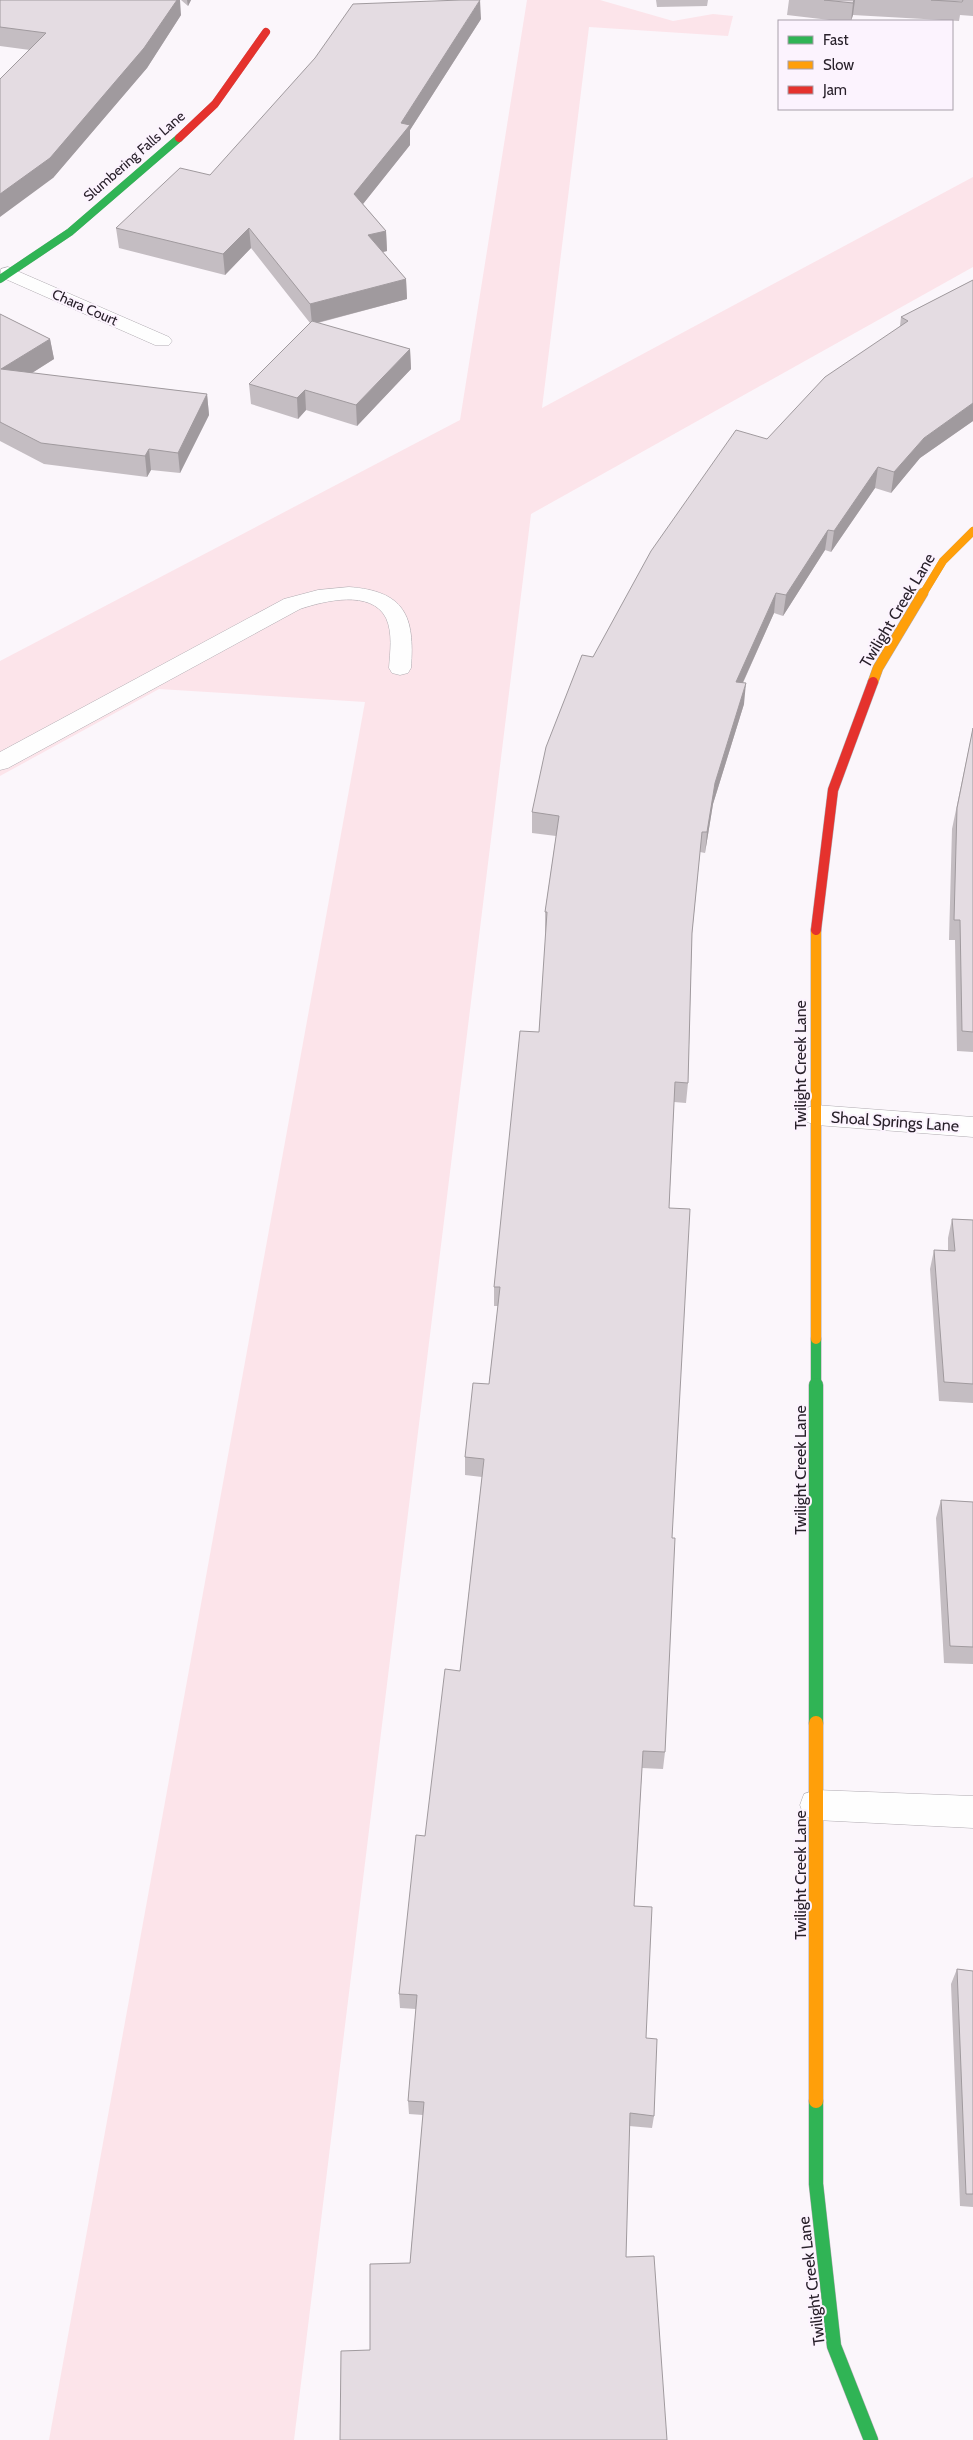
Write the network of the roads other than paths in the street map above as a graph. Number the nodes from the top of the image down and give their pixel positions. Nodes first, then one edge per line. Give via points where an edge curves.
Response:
1 (266, 32) dead end
2 (4, 276) edge
3 (162, 341) dead end
4 (973, 531) edge
5 (400, 668) dead end
6 (0, 762) edge
7 (816, 1116) junction
8 (973, 1127) edge
9 (816, 1805) junction
10 (973, 1812) edge
11 (870, 2440) edge

1 - 2 street, Slumbering Falls Lane via 215,104 143,171 70,232
2 - 3 street, Chara Court
4 - 7 street, Twilight Creek Lane via 943,561 878,668 833,790 816,925
5 - 6 street via 401,638 397,617 386,603 364,594 315,596 292,604
7 - 8 street, Shoal Springs Lane
7 - 9 street, Twilight Creek Lane
9 - 10 street
9 - 11 street, Twilight Creek Lane via 816,2184 834,2346

